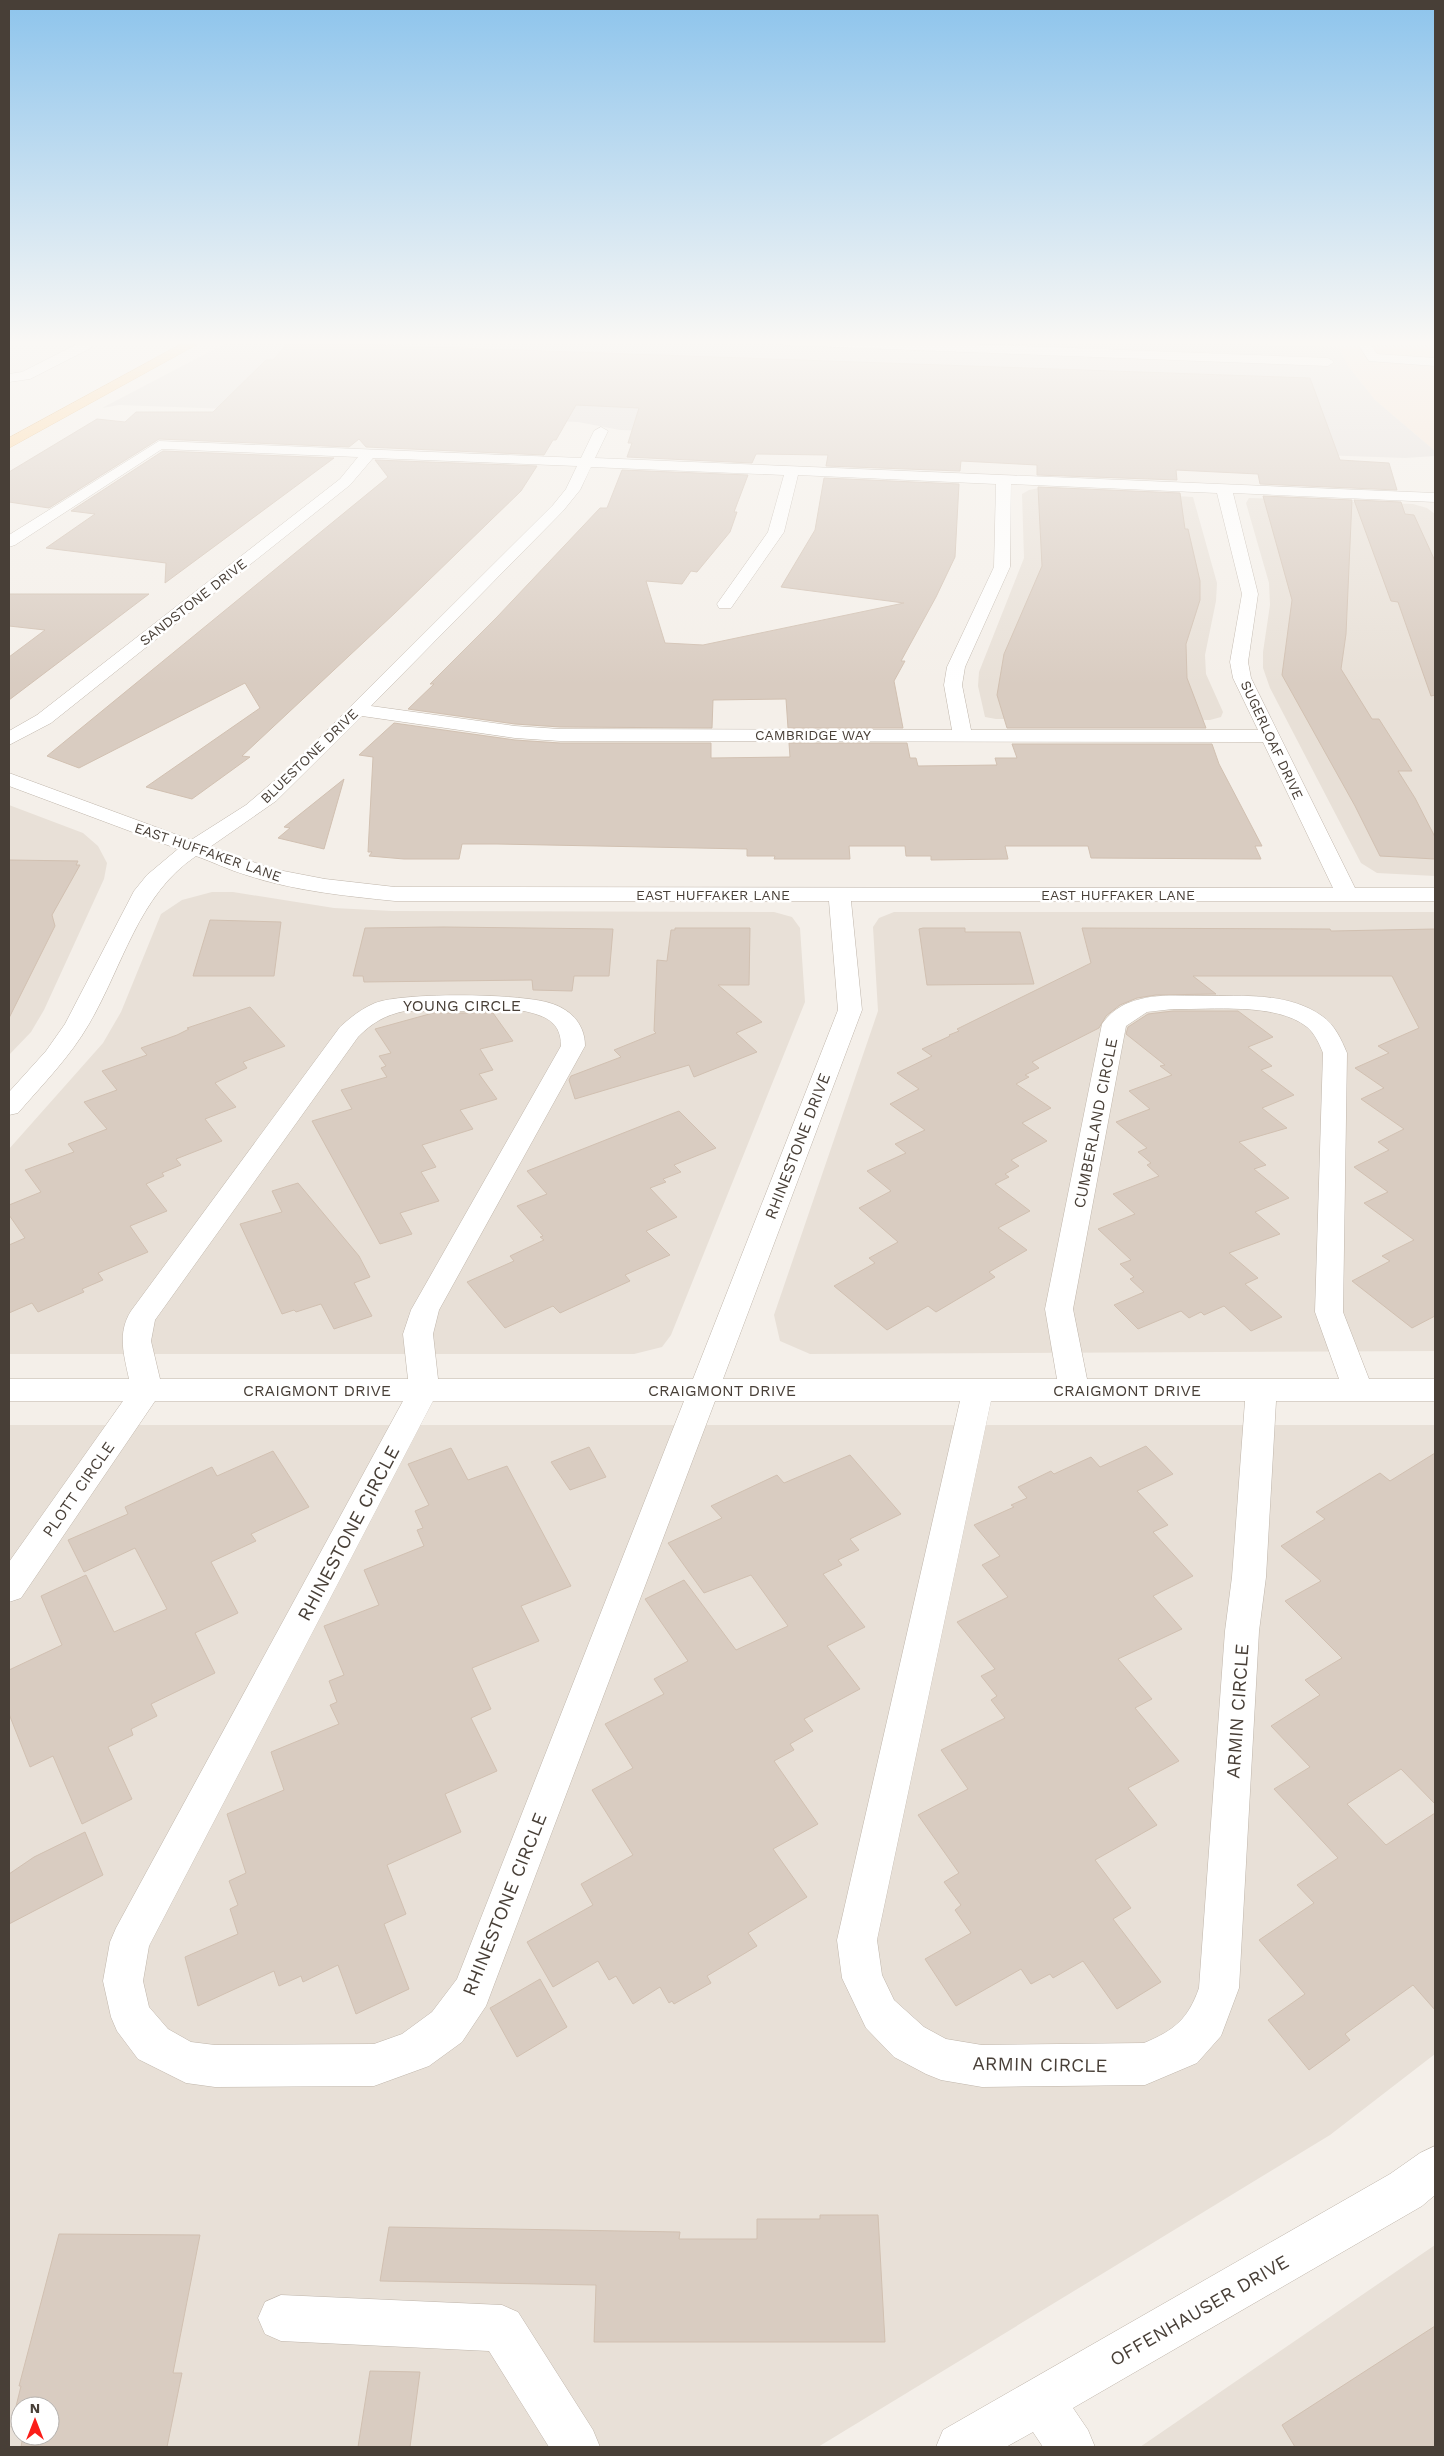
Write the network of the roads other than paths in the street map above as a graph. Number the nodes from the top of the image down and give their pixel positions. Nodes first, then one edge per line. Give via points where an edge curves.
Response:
1 (143, 456) edge
2 (368, 456) edge
3 (408, 456) edge
4 (590, 456) edge
5 (587, 463) junction
6 (792, 471) junction
7 (1004, 480) junction
8 (1224, 489) junction
9 (1435, 497) edge
10 (9, 542) edge
11 (725, 604) dead end
12 (358, 710) junction
13 (962, 735) junction
14 (1270, 736) junction
15 (9, 739) edge
16 (9, 779) edge
17 (192, 848) junction
18 (839, 895) junction
19 (1347, 895) junction
20 (1435, 895) edge
21 (9, 1107) edge
22 (9, 1390) edge
23 (147, 1390) junction
24 (424, 1390) junction
25 (703, 1390) junction
26 (978, 1390) junction
27 (1074, 1390) junction
28 (1261, 1390) junction
29 (1358, 1390) junction
30 (1435, 1390) edge
31 (9, 1588) edge
32 (1435, 2168) edge
33 (281, 2318) dead end
34 (1040, 2401) junction
35 (576, 2447) edge
36 (960, 2447) edge
37 (1071, 2447) edge

1 - 10 street
2 - 15 street, SANDSTONE DRIVE via 345,482 44,719
3 - 5 street
4 - 5 street, BLUESTONE DRIVE
5 - 6 street
5 - 12 street, BLUESTONE DRIVE via 573,490 558,508
6 - 7 street
6 - 11 street via 776,532
7 - 8 street
7 - 13 street via 1002,568 956,667 953,685
8 - 9 street
8 - 14 street, SUGERLOAF DRIVE via 1250,594 1239,662 1242,678
12 - 13 street, CAMBRIDGE WAY via 515,732 560,735
12 - 17 street, BLUESTONE DRIVE via 269,797
13 - 14 street, CAMBRIDGE WAY
14 - 19 street, SUGERLOAF DRIVE
16 - 17 street, EAST HUFFAKER LANE
17 - 18 street, EAST HUFFAKER LANE via 297,882 395,894
17 - 21 street, BLUESTONE DRIVE via 163,869 151,883 77,1024 55,1056
18 - 19 street, EAST HUFFAKER LANE
18 - 25 street, RHINESTONE DRIVE via 850,1010
19 - 20 street, EAST HUFFAKER LANE
22 - 23 street, CRAIGMONT DRIVE
23 - 24 street, CRAIGMONT DRIVE
23 - 24 street, YOUNG CIRCLE via 136,1341 141,1318 349,1032 362,1019 384,1008 405,1004 524,1004 546,1009 563,1019 572,1032 573,1046 425,1310 418,1334
23 - 31 street, PLOTT CIRCLE
24 - 25 street, CRAIGMONT DRIVE
24 - 25 street, RHINESTONE CIRCLE via 130,1942 123,1981 131,2017 153,2044 186,2062 215,2066 374,2065 414,2051 447,2027 472,1992
25 - 26 street, CRAIGMONT DRIVE
26 - 27 street, CRAIGMONT DRIVE
26 - 28 street, ARMIN CIRCLE via 857,1940 862,1978 880,2014 909,2042 940,2059 982,2066 1146,2064 1182,2048 1207,2022 1219,1988
27 - 28 street, CRAIGMONT DRIVE
27 - 29 street, CUMBERLAND CIRCLE via 1059,1309 1114,1024 1126,1013 1143,1005 1175,1003 1263,1003 1286,1008 1306,1016 1332,1040 1335,1053 1329,1312
28 - 29 street, CRAIGMONT DRIVE
29 - 30 street, CRAIGMONT DRIVE
32 - 34 street, OFFENHAUSER DRIVE via 1406,2190
33 - 35 street via 502,2328
34 - 36 street, OFFENHAUSER DRIVE
34 - 37 street

